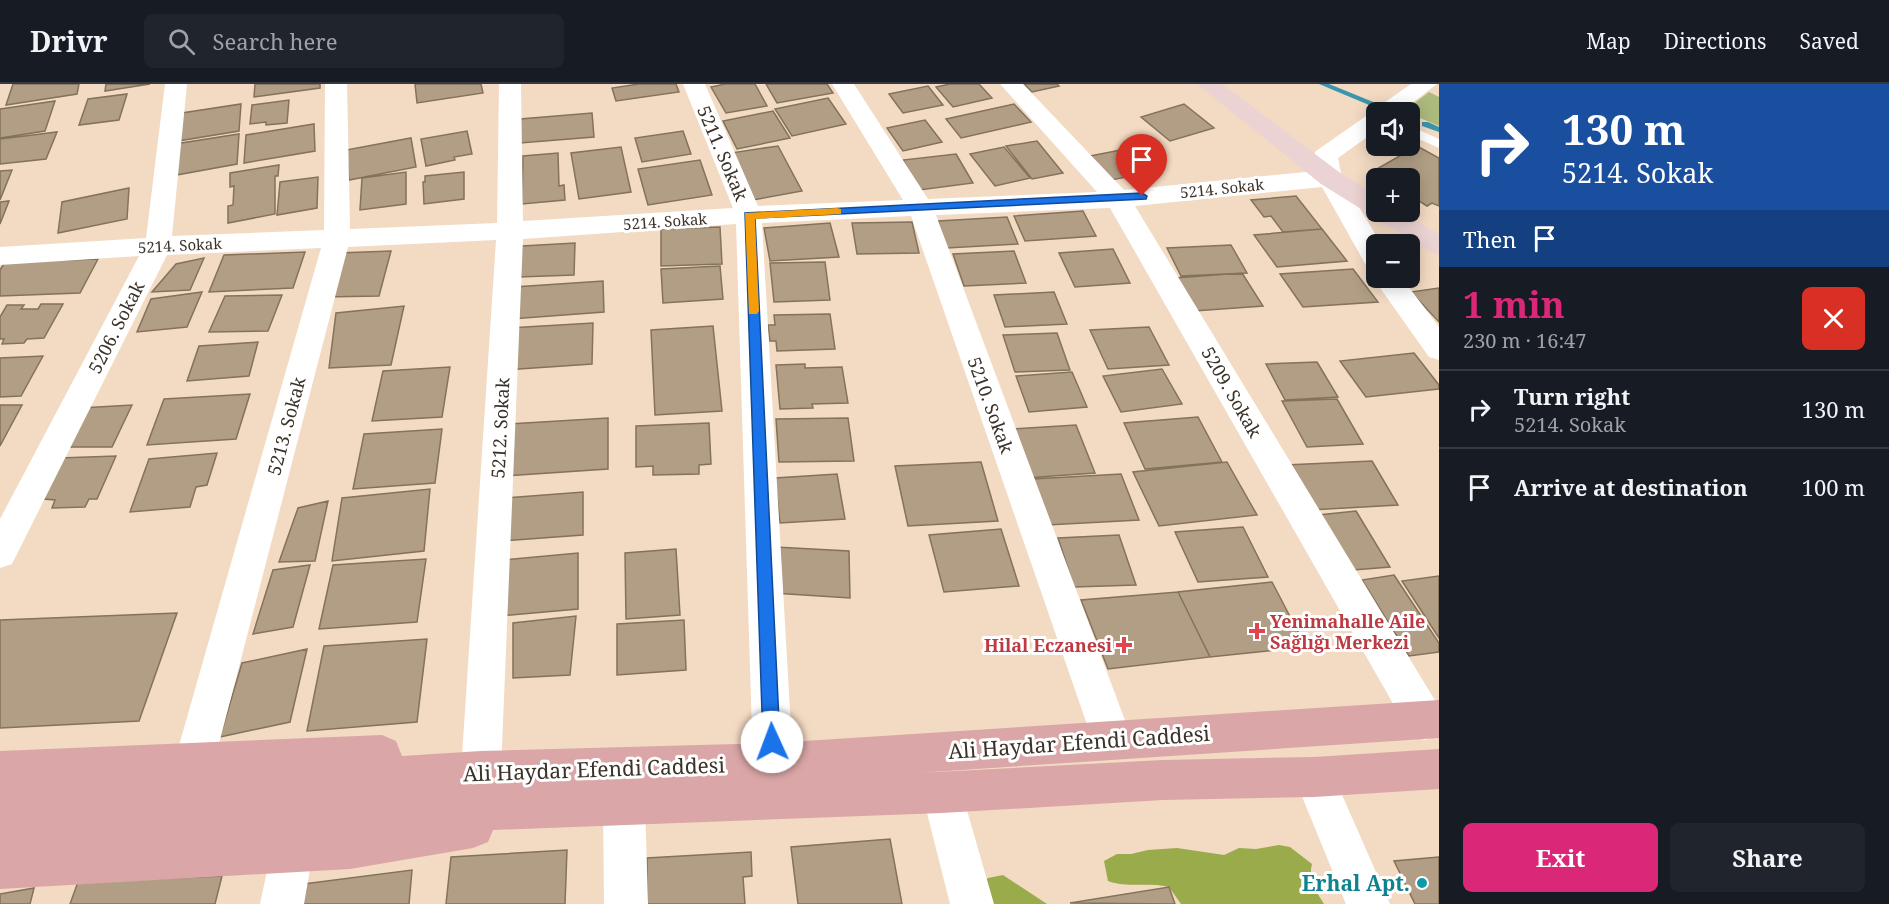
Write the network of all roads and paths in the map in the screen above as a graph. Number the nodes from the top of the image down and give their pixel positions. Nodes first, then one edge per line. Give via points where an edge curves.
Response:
1 (176, 84) edge
2 (336, 84) edge
3 (510, 84) edge
4 (694, 84) edge
5 (843, 84) edge
6 (1011, 84) edge
7 (1208, 84) edge
8 (1426, 84) edge
9 (1400, 102) edge
10 (1366, 127) edge
11 (1420, 135) edge
12 (1439, 144) edge
13 (1330, 178) junction
14 (1118, 199) junction
15 (1366, 200) edge
16 (921, 208) junction
17 (749, 215) junction
18 (1400, 222) edge
19 (510, 231) junction
20 (337, 238) junction
21 (1366, 241) edge
22 (158, 246) junction
23 (1439, 246) edge
24 (0, 256) edge
25 (1395, 288) edge
26 (1439, 349) edge
27 (0, 553) edge
28 (1432, 720) edge
29 (1112, 740) junction
30 (194, 763) junction
31 (773, 763) junction
32 (1439, 769) edge
33 (0, 771) edge
34 (481, 771) junction
35 (1314, 777) junction
36 (942, 793) junction
37 (0, 800) edge
38 (624, 802) junction
39 (564, 805) junction
40 (0, 836) edge
41 (292, 852) junction
42 (0, 868) edge
43 (282, 904) edge
44 (626, 904) edge
45 (972, 904) edge
46 (1368, 904) edge

1 - 22 street, 5206. Sokak
2 - 20 street, 5213. Sokak
3 - 19 street, 5212. Sokak
4 - 17 street, 5211. Sokak
5 - 16 street, 5210. Sokak
6 - 14 street, 5209. Sokak
7 - 13 main road
8 - 9 street
10 - 13 street via 1325,156
11 - 12 lane
13 - 14 street, 5214. Sokak
13 - 15 main road
13 - 21 street
14 - 16 street, 5214. Sokak
14 - 28 street, 5209. Sokak
16 - 17 street, 5214. Sokak
16 - 29 street, 5210. Sokak
17 - 19 street, 5214. Sokak
17 - 31 street, 5211. Sokak
18 - 23 main road
19 - 20 street, 5214. Sokak
19 - 34 street, 5212. Sokak
20 - 22 street, 5214. Sokak
20 - 30 street, 5213. Sokak
22 - 24 street, 5214. Sokak
22 - 27 street, 5206. Sokak
25 - 26 street
28 - 29 main road, Ali Haydar Efendi Caddesi
29 - 31 main road, Ali Haydar Efendi Caddesi
30 - 33 main road
30 - 34 main road via 387,755
31 - 34 main road, Ali Haydar Efendi Caddesi
32 - 35 main road, Ali Haydar Efendi Caddesi
34 - 37 main road, Ali Haydar Efendi Caddesi
35 - 36 main road, Ali Haydar Efendi Caddesi via 1163,780
35 - 46 street
36 - 38 main road, Ali Haydar Efendi Caddesi
36 - 45 street
38 - 39 main road, Ali Haydar Efendi Caddesi
38 - 44 street
39 - 40 main road, Ali Haydar Efendi Caddesi
39 - 41 main road via 507,821 420,837
41 - 42 main road
41 - 43 street

